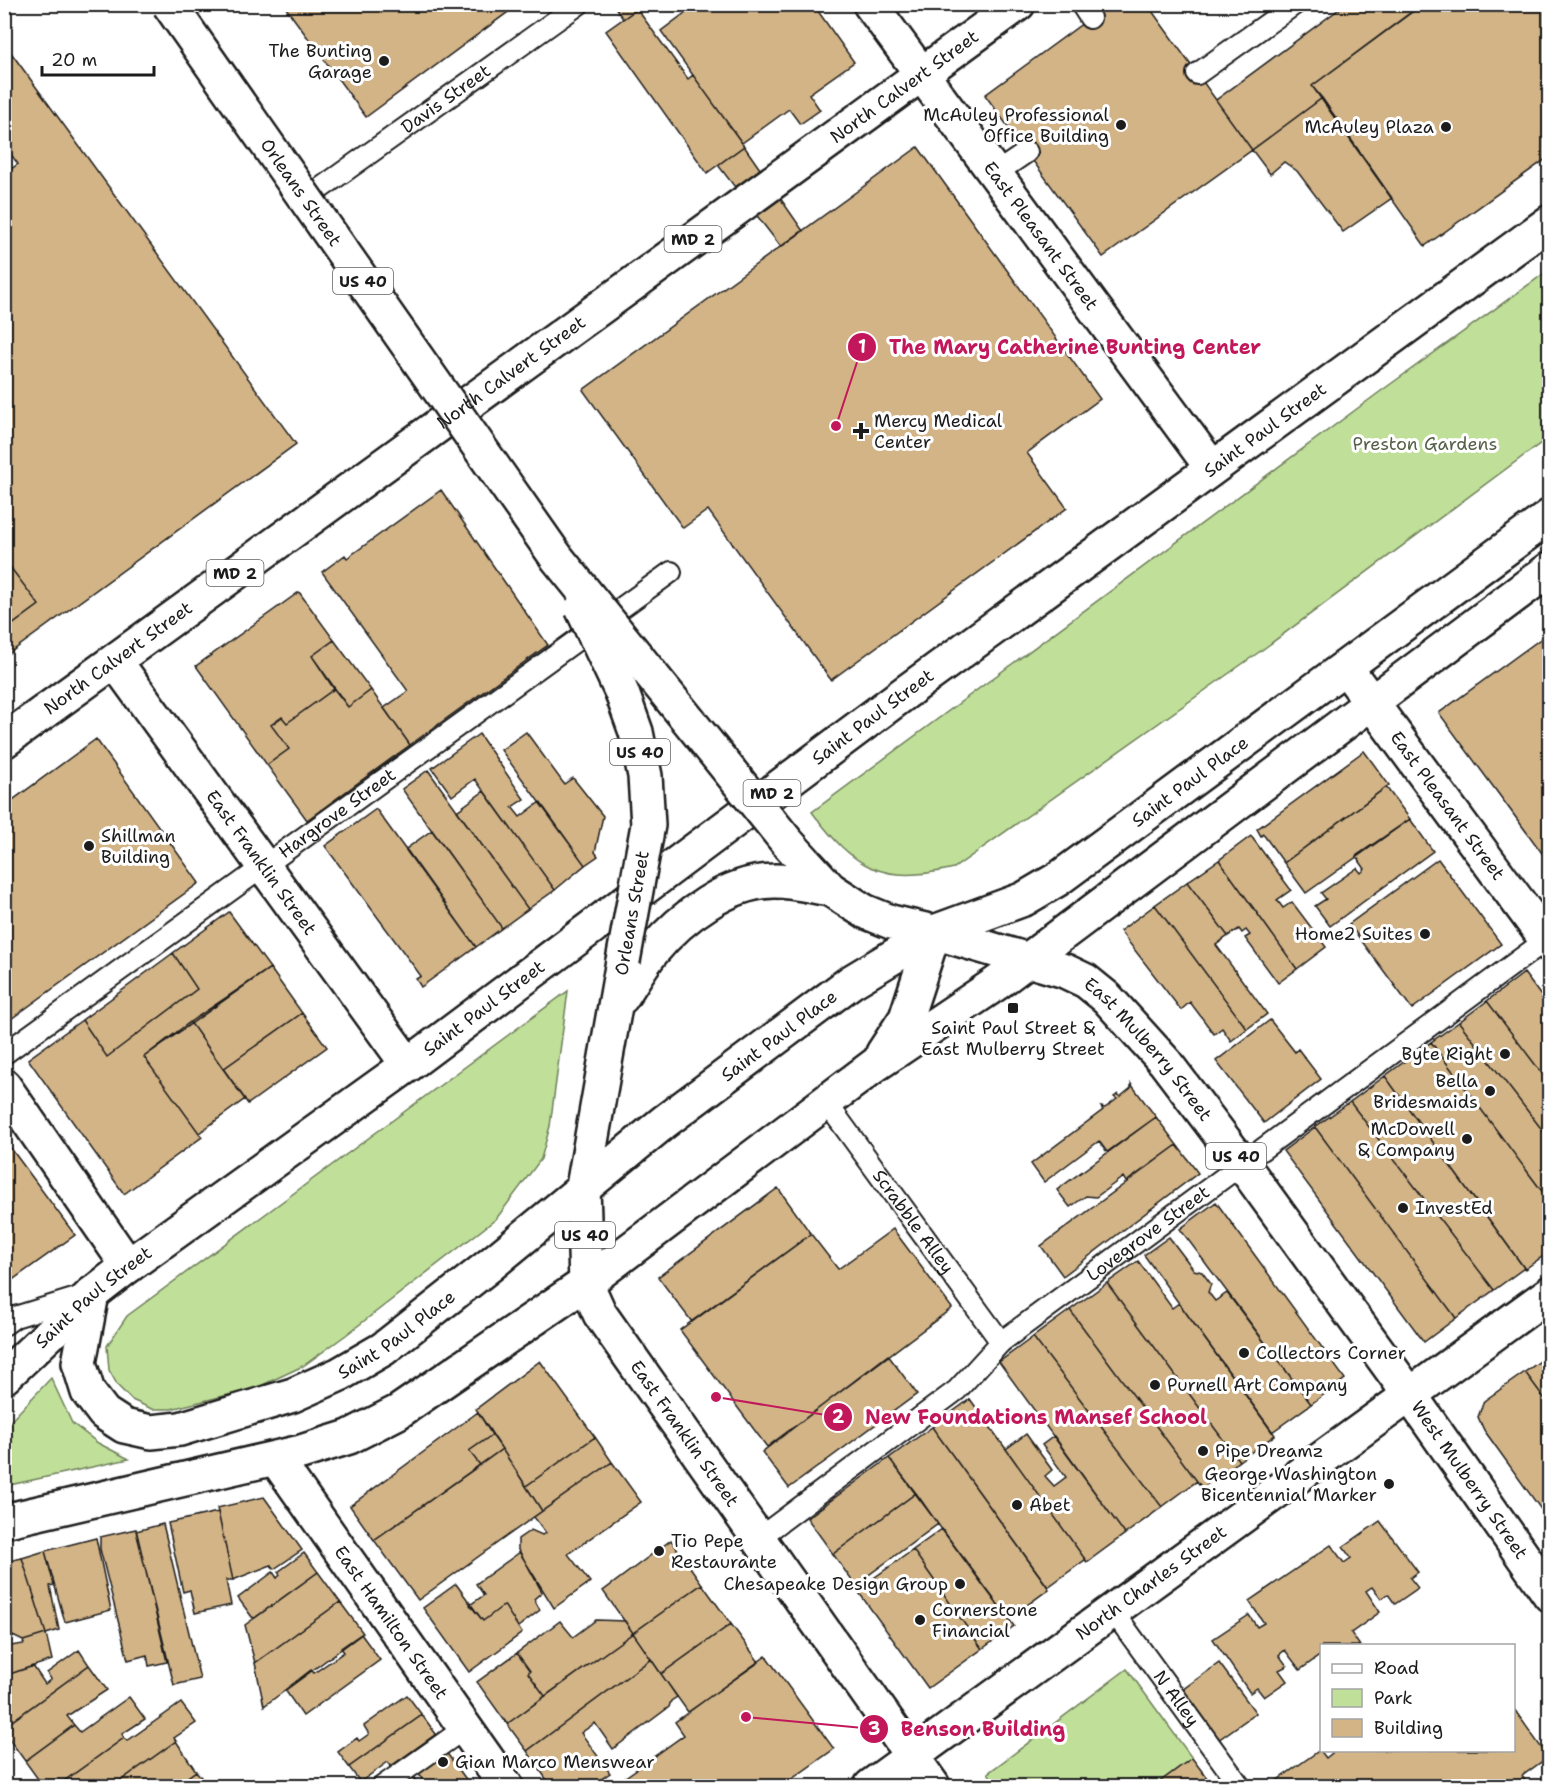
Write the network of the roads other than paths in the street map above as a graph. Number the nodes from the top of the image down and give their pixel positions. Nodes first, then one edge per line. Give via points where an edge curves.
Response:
1 (169, 4) edge
2 (185, 4) edge
3 (579, 4) edge
4 (870, 4) edge
5 (1018, 4) edge
6 (1295, 4) edge
7 (922, 74) junction
8 (1197, 74) dead end
9 (1027, 152) dead end
10 (995, 174) junction
11 (314, 193) junction
12 (1550, 222) edge
13 (465, 405) junction
14 (1212, 468) junction
15 (1550, 516) edge
16 (558, 558) junction
17 (1550, 569) edge
18 (671, 572) dead end
19 (115, 661) junction
20 (1346, 668) junction
21 (1371, 702) junction
22 (4, 741) edge
23 (264, 865) junction
24 (830, 888) junction
25 (934, 932) junction
26 (1548, 942) edge
27 (1027, 959) junction
28 (615, 1008) junction
29 (4, 1054) edge
30 (408, 1065) junction
31 (875, 1065) junction
32 (4, 1086) edge
33 (826, 1102) junction
34 (1242, 1165) junction
35 (583, 1187) junction
36 (128, 1266) junction
37 (586, 1283) junction
38 (1550, 1293) edge
39 (92, 1294) junction
40 (4, 1325) edge
41 (1001, 1342) junction
42 (4, 1377) edge
43 (1410, 1395) junction
44 (276, 1459) junction
45 (4, 1521) edge
46 (759, 1538) junction
47 (1550, 1595) edge
48 (1113, 1611) junction
49 (465, 1728) junction
50 (912, 1757) junction
51 (383, 1786) edge
52 (506, 1786) edge
53 (871, 1786) edge
54 (933, 1786) edge
55 (1240, 1786) edge

1 - 16 main road, Orleans Street / US 40, bridge
2 - 11 main road
3 - 11 lane, Davis Street
4 - 7 main road, East Pleasant Street
5 - 7 main road, North Calvert Street / MD 2
6 - 8 lane
7 - 10 main road, East Pleasant Street
7 - 13 main road, North Calvert Street / MD 2
9 - 10 lane
10 - 14 main road, East Pleasant Street
11 - 13 main road
12 - 14 main road, Saint Paul Street / MD 2
13 - 19 main road, North Calvert Street / MD 2
14 - 30 main road, Saint Paul Street / MD 2
15 - 20 main road, Saint Paul Place
16 - 24 main road, Orleans Street / US 40, bridge via 787,842
16 - 28 main road, Orleans Street / US 40, bridge via 622,693 636,732 645,777 648,825
17 - 21 main road
18 - 23 lane, Hargrove Street
19 - 22 main road, North Calvert Street / MD 2
19 - 23 main road, East Franklin Street
20 - 21 main road, East Pleasant Street
20 - 25 main road, Saint Paul Place via 1058,879 1024,899
21 - 26 main road, East Pleasant Street
21 - 27 main road
23 - 29 lane, Hargrove Street
23 - 30 main road, East Franklin Street
24 - 25 main road, Orleans Street / US 40 via 864,911
24 - 28 main road via 774,881 741,887 716,898 681,922 652,951
25 - 27 main road, East Mulberry Street / US 40
25 - 31 main road via 906,1018
25 - 35 main road, Saint Paul Place via 851,982
26 - 34 lane, Lovegrove Street
27 - 31 main road
27 - 34 main road, East Mulberry Street / US 40 via 1086,981 1107,998 1165,1062
28 - 35 main road, Orleans Street / US 40
30 - 36 main road, Saint Paul Street / MD 2
31 - 33 main road
32 - 36 main road
33 - 37 main road
33 - 41 lane, Scrabble Alley
34 - 41 lane, Lovegrove Street
34 - 43 main road, East Mulberry Street / US 40
35 - 37 main road, Orleans Street / US 40
35 - 39 main road, Saint Paul Place via 383,1349 293,1395 180,1429 151,1432 124,1426 104,1413 88,1392 79,1363
36 - 39 main road, Saint Paul Street / MD 2
37 - 44 main road via 398,1412 349,1437
37 - 46 main road, East Franklin Street / US 40 via 600,1314
38 - 43 main road, North Charles Street
39 - 40 lane via 15,1317
39 - 42 main road, Saint Paul Street / MD 2
41 - 46 lane, Lovegrove Street via 957,1390
43 - 47 main road, West Mulberry Street / US 40
43 - 48 main road, North Charles Street
44 - 45 main road
44 - 49 main road, East Hamilton Street
46 - 50 main road, East Franklin Street / US 40
48 - 50 main road, North Charles Street
48 - 55 lane, N Alley
49 - 51 lane
49 - 52 main road, East Hamilton Street
50 - 53 main road, North Charles Street
50 - 54 main road, US 40

